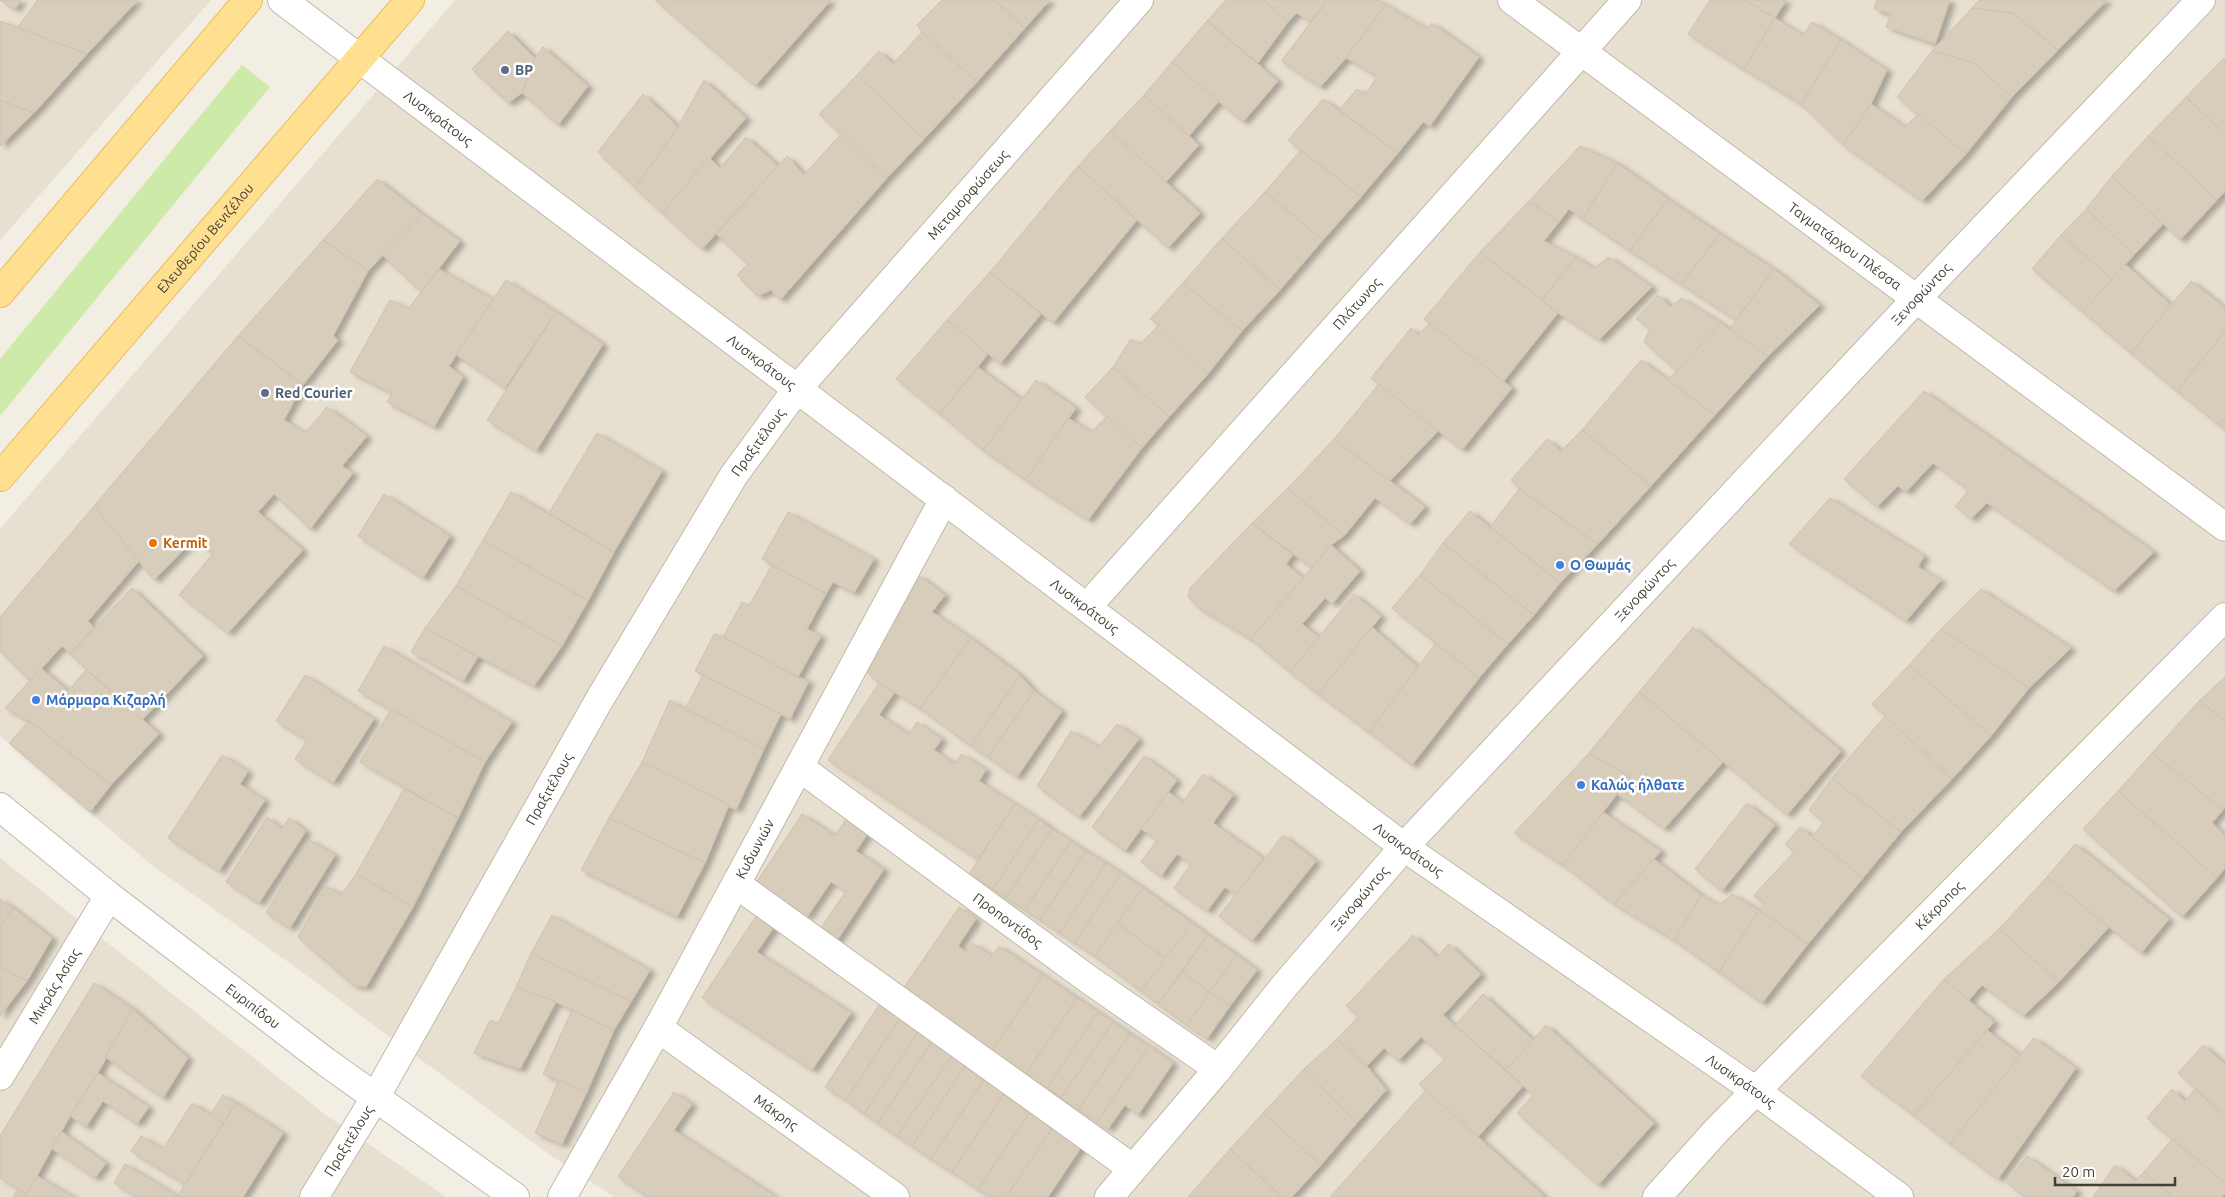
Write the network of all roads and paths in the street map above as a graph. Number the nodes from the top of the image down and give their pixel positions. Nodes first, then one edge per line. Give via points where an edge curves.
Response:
1 (248, 0) edge
2 (282, 0) edge
3 (410, 0) edge
4 (1139, 0) edge
5 (1512, 0) edge
6 (1627, 0) edge
7 (2201, 0) edge
8 (1581, 53) junction
9 (359, 58) junction
10 (0, 294) edge
11 (1917, 298) junction
12 (797, 388) junction
13 (0, 478) edge
14 (944, 499) junction
15 (2225, 527) edge
16 (1087, 607) junction
17 (2225, 617) edge
18 (799, 767) junction
19 (4, 819) edge
20 (1404, 847) junction
21 (736, 884) junction
22 (109, 896) junction
23 (658, 1028) junction
24 (1218, 1069) junction
25 (0, 1076) edge
26 (1756, 1091) junction
27 (375, 1098) junction
28 (1132, 1168) junction
29 (314, 1197) edge
30 (515, 1197) edge
31 (562, 1197) edge
32 (895, 1197) edge
33 (1109, 1197) edge
34 (1657, 1197) edge
35 (1898, 1197) edge

1 - 10 main road
2 - 9 street, Λυσικράτους
3 - 9 main road, Ελευθερίου Βενιζέλου
4 - 12 street, Μεταμορφώσεως
5 - 8 street, Ταγματάρχου Πλέσσα
6 - 8 street, Πλάτωνος
7 - 11 street, Ξενοφώντος
8 - 11 street, Ταγματάρχου Πλέσσα
8 - 16 street, Πλάτωνος
9 - 12 street, Λυσικράτους
9 - 13 main road, Ελευθερίου Βενιζέλου
11 - 15 street, Ταγματάρχου Πλέσσα
11 - 20 street, Ξενοφώντος
12 - 14 street, Λυσικράτους
12 - 27 street, Πραξιτέλους via 734,475 598,702
14 - 16 street, Λυσικράτους
14 - 18 street, Κυδωνιών
16 - 20 street, Λυσικράτους
17 - 26 street, Κέκροπος
18 - 21 street, Κυδωνιών
18 - 24 street, Προποντίδος via 1088,979
19 - 22 street, Ευριπίδου
20 - 24 street, Ξενοφώντος
20 - 26 street, Λυσικράτους
21 - 23 street, Κυδωνιών
21 - 28 street
22 - 25 street, Μικράς Ασίας
22 - 27 street, Ευριπίδου
23 - 31 street, Κυδωνιών
23 - 32 street, Μάκρης
24 - 28 street, Ξενοφώντος
26 - 34 street, Κέκροπος
26 - 35 street, Λυσικράτους
27 - 29 street, Πραξιτέλους
27 - 30 street, Ευριπίδου
28 - 33 street, Ξενοφώντος

